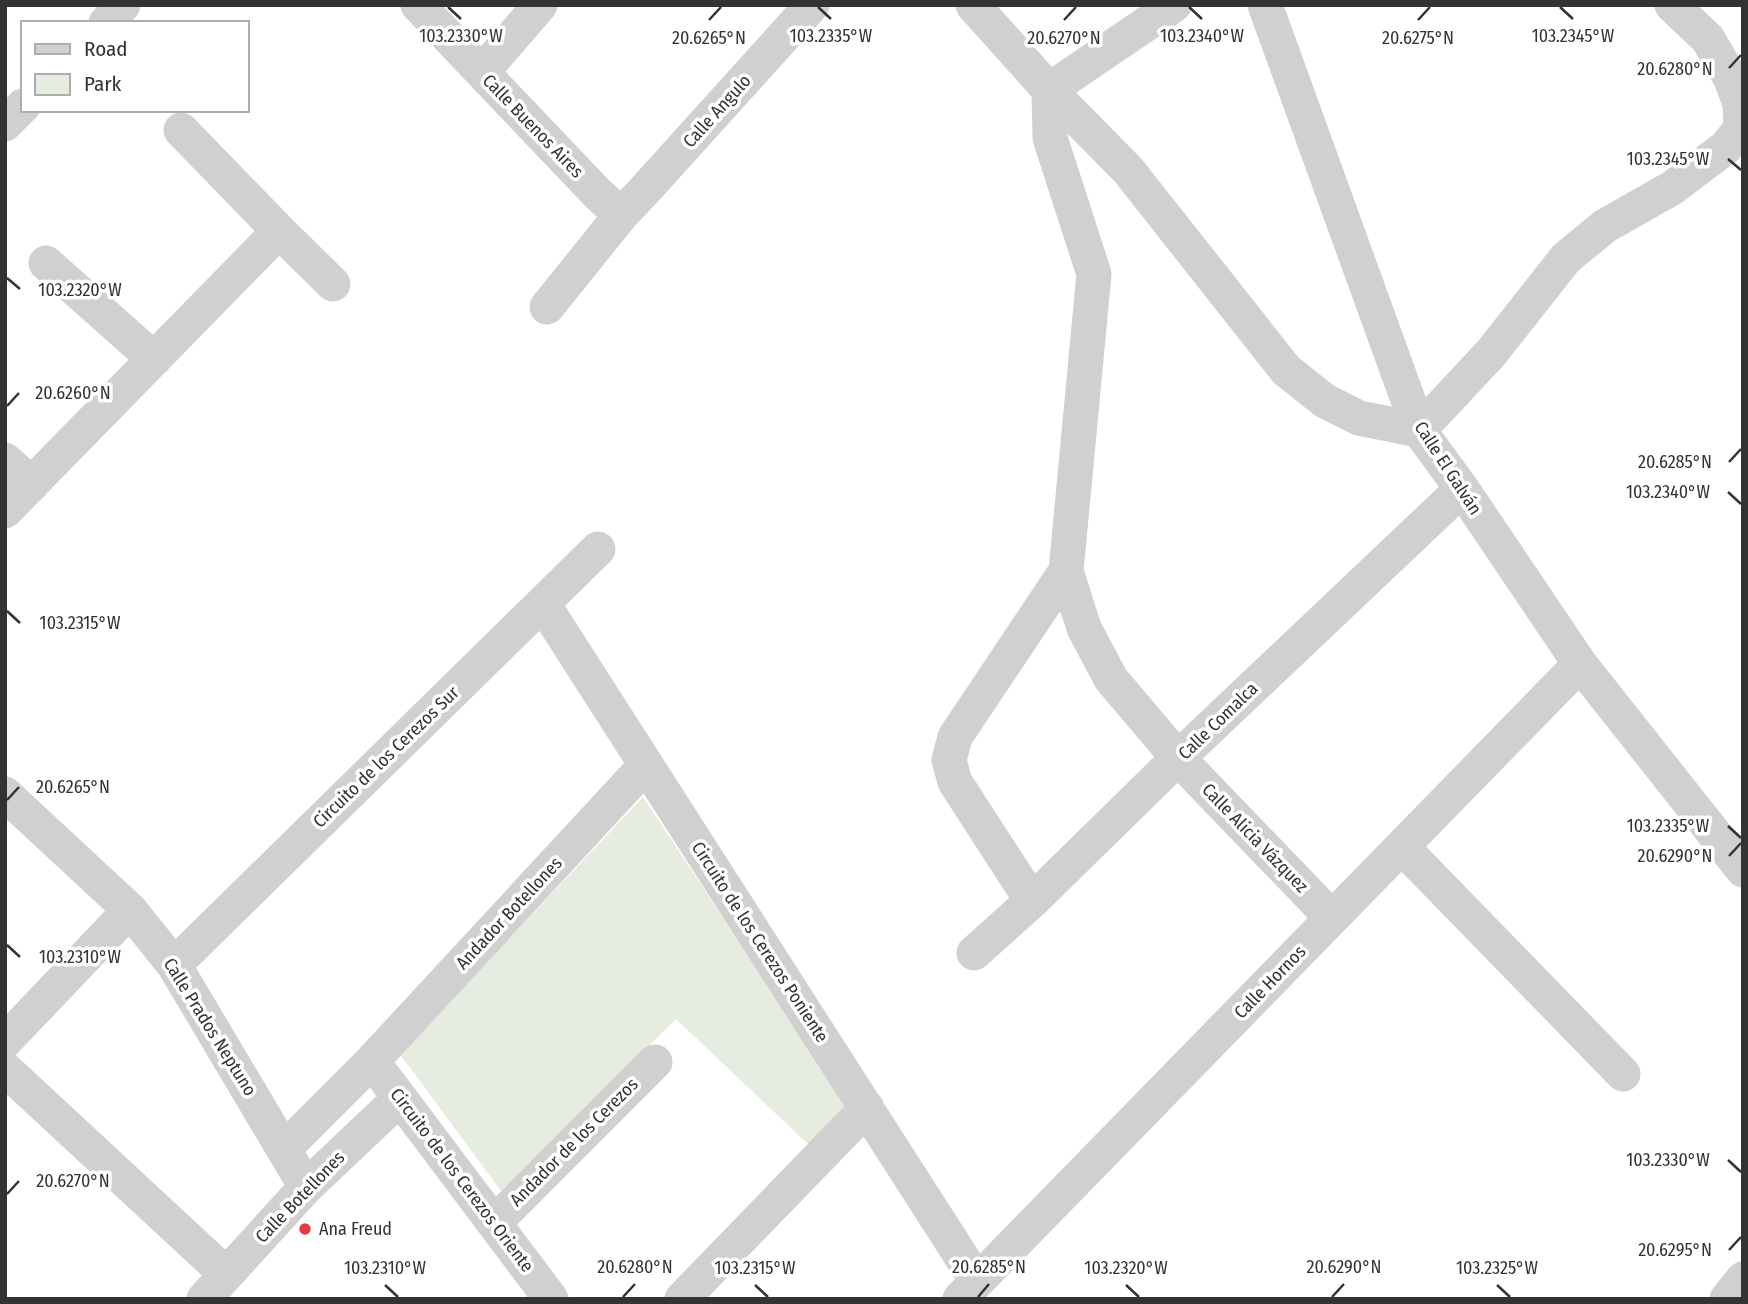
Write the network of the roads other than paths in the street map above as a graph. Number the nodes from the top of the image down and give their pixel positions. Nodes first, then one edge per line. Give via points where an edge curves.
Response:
1 (123, 5) edge
2 (418, 5) edge
3 (540, 5) edge
4 (812, 5) edge
5 (973, 5) edge
6 (1174, 5) edge
7 (1265, 5) edge
8 (1672, 5) edge
9 (108, 21) edge
10 (482, 72) junction
11 (1049, 90) junction
12 (21, 108) edge
13 (5, 124) edge
14 (1742, 126) edge
15 (181, 130) dead end
16 (621, 215) junction
17 (279, 231) junction
18 (47, 263) dead end
19 (333, 284) dead end
20 (547, 307) dead end
21 (154, 359) junction
22 (1419, 430) junction
23 (5, 460) edge
24 (32, 484) junction
25 (1462, 489) junction
26 (5, 511) edge
27 (598, 549) dead end
28 (1066, 571) junction
29 (542, 604) junction
30 (1580, 664) junction
31 (1178, 758) junction
32 (646, 765) junction
33 (5, 794) edge
34 (1402, 846) junction
35 (1743, 870) edge
36 (1032, 901) junction
37 (130, 910) junction
38 (1332, 918) junction
39 (974, 953) dead end
40 (174, 964) junction
41 (5, 1041) edge
42 (372, 1061) junction
43 (655, 1062) dead end
44 (5, 1069) edge
45 (1623, 1074) dead end
46 (400, 1098) junction
47 (867, 1108) junction
48 (284, 1149) junction
49 (306, 1187) junction
50 (494, 1223) junction
51 (1743, 1279) edge
52 (215, 1287) edge
53 (968, 1290) edge
54 (544, 1296) edge
55 (682, 1299) edge
56 (1727, 1299) edge

1 - 9 street
2 - 10 street, Calle Buenos Aires
3 - 10 street
4 - 16 street, Calle Angulo
5 - 11 street
6 - 11 street
7 - 22 street, Calle El Galván
8 - 14 street via 1708,39 1731,79
10 - 16 street, Calle Buenos Aires
11 - 22 street via 1128,170 1286,370 1325,401 1359,418
11 - 28 street via 1050,138 1094,274
12 - 13 street
14 - 22 street via 1726,148 1672,188 1605,226 1566,258 1491,352
15 - 17 street
16 - 20 street, Calle Angulo
17 - 19 street
17 - 21 street
18 - 21 street
21 - 24 street
22 - 25 street, Calle El Galván
23 - 24 street
24 - 26 street
25 - 30 street, Calle El Galván
25 - 31 street, Calle Comalca
27 - 29 street, Circuito de los Cerezos Sur
28 - 31 street, Calle Alicia Vázquez via 1084,628 1111,679
28 - 36 street via 955,737 949,760 955,782
29 - 32 street, Circuito de los Cerezos Poniente
29 - 40 street, Circuito de los Cerezos Sur
30 - 34 street, Calle Hornos
30 - 35 street, Calle El Galván
31 - 36 street, Calle Comalca
31 - 38 street, Calle Alicia Vázquez
32 - 42 street, Andador Botellones
32 - 47 street, Circuito de los Cerezos Poniente
33 - 37 street, Calle Prados Neptuno
34 - 38 street, Calle Hornos
34 - 45 street
36 - 39 street, Calle Comalca
37 - 40 street, Calle Prados Neptuno
37 - 41 street
38 - 53 street, Calle Hornos
40 - 48 street, Calle Prados Neptuno
42 - 46 street, Circuito de los Cerezos Oriente
42 - 48 street
43 - 50 street, Andador de los Cerezos
44 - 52 street
46 - 49 street, Calle Botellones
46 - 50 street, Circuito de los Cerezos Oriente
47 - 53 street, Circuito de los Cerezos Poniente
47 - 55 street
48 - 49 street, Calle Prados Neptuno
49 - 52 street, Calle Botellones
50 - 54 street, Circuito de los Cerezos Oriente
51 - 56 street

